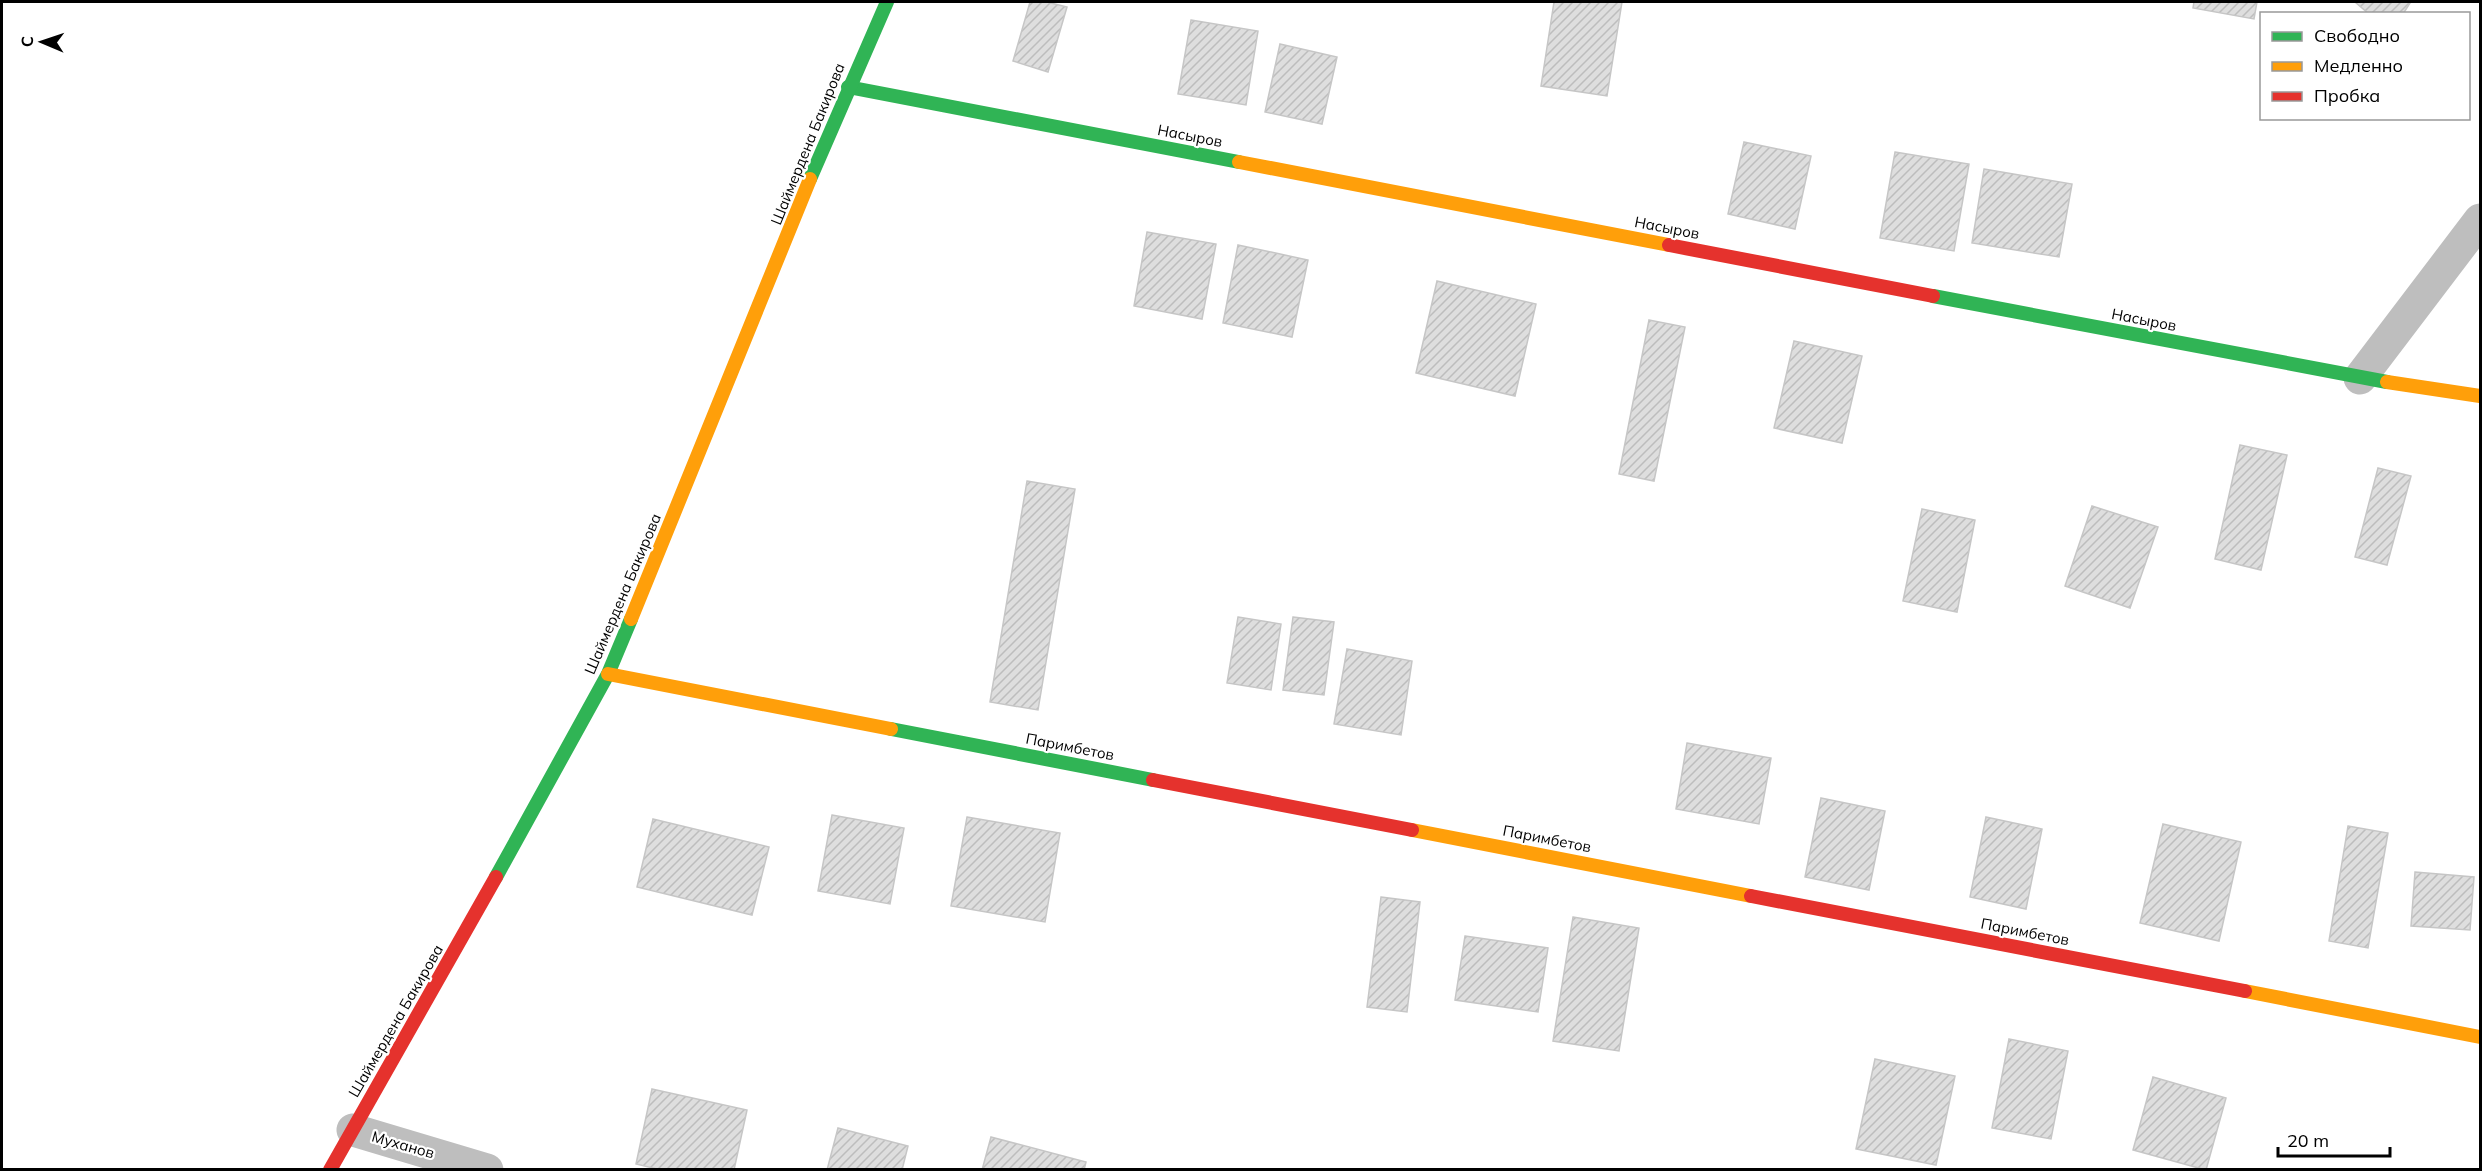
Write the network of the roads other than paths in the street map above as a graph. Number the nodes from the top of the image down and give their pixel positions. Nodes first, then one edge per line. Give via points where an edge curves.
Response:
1 (886, 2) edge
2 (848, 87) junction
3 (2481, 220) edge
4 (2360, 378) junction
5 (2481, 396) edge
6 (608, 675) junction
7 (2481, 1036) edge
8 (353, 1130) junction
9 (330, 1170) edge
10 (487, 1170) edge

1 - 2 street, Шаймердена Бакирова
2 - 4 street, Насыров
2 - 6 street, Шаймердена Бакирова
3 - 4 street
4 - 5 street, Насыров
6 - 7 street, Паримбетов
6 - 8 street, Шаймердена Бакирова
8 - 9 street, Шаймердена Бакирова
8 - 10 street, Муханов

